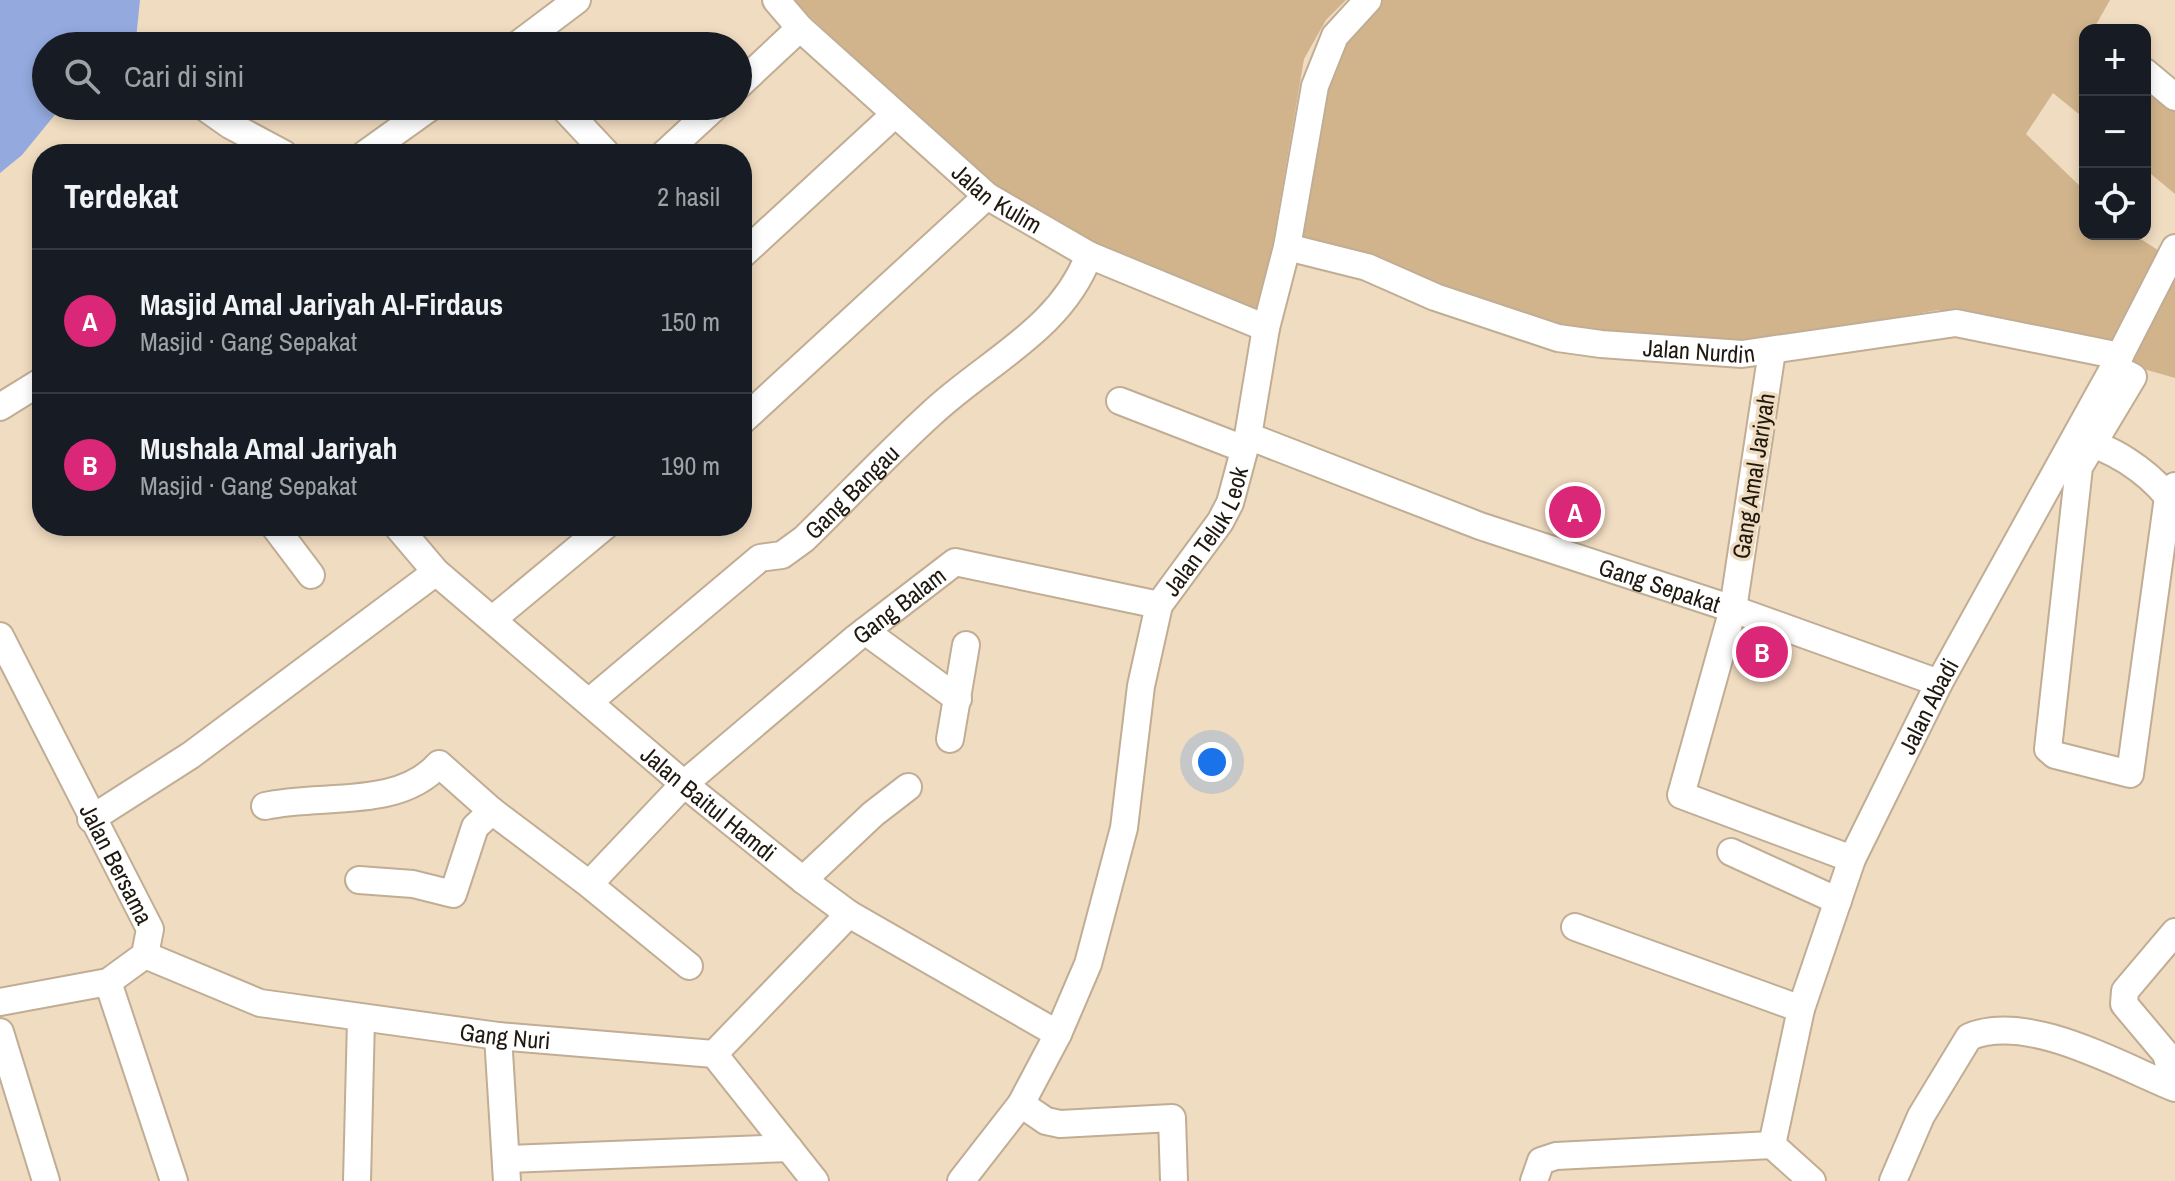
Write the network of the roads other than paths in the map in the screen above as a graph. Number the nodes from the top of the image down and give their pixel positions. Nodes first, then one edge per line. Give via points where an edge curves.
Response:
1 (577, 0) edge
2 (776, 0) edge
3 (1368, 0) edge
4 (800, 28) junction
5 (535, 32) edge
6 (752, 73) edge
7 (2151, 77) edge
8 (2175, 97) edge
9 (895, 114) junction
10 (223, 120) edge
11 (412, 120) edge
12 (575, 120) edge
13 (701, 120) edge
14 (265, 144) edge
15 (379, 144) edge
16 (598, 144) edge
17 (675, 144) edge
18 (987, 196) junction
19 (752, 246) edge
20 (1287, 247) junction
21 (2175, 248) edge
22 (1089, 255) junction
23 (1266, 328) junction
24 (1772, 351) junction
25 (2122, 366) junction
26 (32, 387) edge
27 (1120, 401) dead end
28 (0, 407) edge
29 (752, 412) edge
30 (1246, 442) junction
31 (2082, 442) junction
32 (2171, 504) edge
33 (282, 536) edge
34 (406, 536) edge
35 (593, 536) edge
36 (436, 572) junction
37 (311, 575) dead end
38 (1159, 605) junction
39 (2164, 606) edge
40 (1733, 609) junction
41 (493, 619) junction
42 (865, 631) junction
43 (0, 636) edge
44 (966, 645) dead end
45 (1939, 683) junction
46 (958, 699) junction
47 (589, 702) junction
48 (950, 739) dead end
49 (684, 784) junction
50 (908, 787) dead end
51 (265, 806) dead end
52 (492, 811) junction
53 (91, 819) junction
54 (1731, 852) dead end
55 (1852, 859) junction
56 (359, 880) dead end
57 (803, 880) junction
58 (585, 881) junction
59 (1838, 901) junction
60 (849, 914) junction
61 (1575, 927) dead end
62 (2175, 932) edge
63 (145, 955) junction
64 (689, 966) dead end
65 (108, 982) junction
66 (0, 1002) edge
67 (1801, 1009) junction
68 (361, 1019) junction
69 (0, 1032) edge
70 (1058, 1034) junction
71 (498, 1036) junction
72 (714, 1054) junction
73 (2175, 1087) edge
74 (1021, 1104) junction
75 (1772, 1145) junction
76 (789, 1148) junction
77 (506, 1170) edge
78 (46, 1181) edge
79 (174, 1181) edge
80 (357, 1181) edge
81 (815, 1181) edge
82 (961, 1181) edge
83 (1174, 1181) edge
84 (1534, 1181) edge
85 (1812, 1181) edge
86 (1893, 1181) edge

1 - 5 street
2 - 4 street, Jalan Kulim
3 - 20 street, Jalan Teluk Leok via 1325,55
4 - 6 street
4 - 9 street, Jalan Kulim
7 - 8 street
9 - 18 street, Jalan Kulim
9 - 19 street
10 - 14 street
11 - 15 street
12 - 16 street
13 - 17 street
18 - 22 street, Jalan Kulim
18 - 29 street
20 - 23 street, Jalan Teluk Leok
20 - 24 street, Jalan Nurdin via 1367,267 1435,297 1558,338 1706,354
21 - 25 street, Jalan Abadi
22 - 23 street, Jalan Kulim
22 - 47 street, Gang Bangau via 1079,281 1042,326 933,412 804,539 782,555 760,558
23 - 30 street, Jalan Teluk Leok
24 - 25 street, Jalan Nurdin via 1956,323
24 - 40 street, Gang Amal Jariyah
25 - 31 street, Jalan Abadi
26 - 28 street
27 - 30 street, Gang Sepakat
30 - 38 street, Jalan Teluk Leok via 1220,522
30 - 40 street, Gang Sepakat
31 - 32 street via 2149,476
31 - 39 street via 2048,749 2055,755 2130,774
31 - 45 street, Jalan Abadi
32 - 39 street
33 - 37 street
34 - 36 street, Jalan Baitul Hamdi
35 - 41 street
36 - 41 street, Jalan Baitul Hamdi
36 - 53 street via 191,755
38 - 42 street, Gang Balam via 959,561
38 - 70 street, Jalan Teluk Leok via 1108,897 1088,964
40 - 45 street, Gang Sepakat
40 - 55 street, Gang Amal Jariyah via 1681,795
41 - 47 street, Jalan Baitul Hamdi
42 - 46 street
42 - 49 street, Gang Balam
43 - 53 street, Jalan Bersama
44 - 46 street
45 - 55 street, Jalan Abadi
46 - 48 street
47 - 49 street, Jalan Baitul Hamdi
49 - 57 street, Jalan Baitul Hamdi
49 - 58 street, Gang Balam via 595,878
50 - 57 street
51 - 52 street via 406,790 439,764
52 - 56 street via 475,827 453,894
52 - 58 street
53 - 63 street, Jalan Bersama via 150,929
54 - 59 street
55 - 59 street, Jalan Abadi
57 - 60 street, Jalan Baitul Hamdi
58 - 64 street
59 - 67 street, Jalan Abadi
60 - 70 street, Jalan Baitul Hamdi
60 - 72 street
61 - 67 street
62 - 73 street via 2125,991 2124,1004 2166,1054
63 - 65 street, Jalan Bersama
63 - 68 street, Gang Nuri via 260,1003
65 - 66 street, Jalan Bersama
65 - 79 street
67 - 75 street, Jalan Abadi
68 - 71 street, Gang Nuri
68 - 80 street
69 - 78 street
70 - 74 street, Jalan Teluk Leok
71 - 72 street, Gang Nuri
71 - 77 street
72 - 76 street
73 - 86 street via 2063,1042 1983,1031 1969,1037 1921,1116
74 - 82 street, Jalan Teluk Leok
74 - 83 street via 1060,1124 1172,1118
75 - 84 street via 1556,1156 1541,1161
75 - 85 street
76 - 77 street
76 - 81 street

